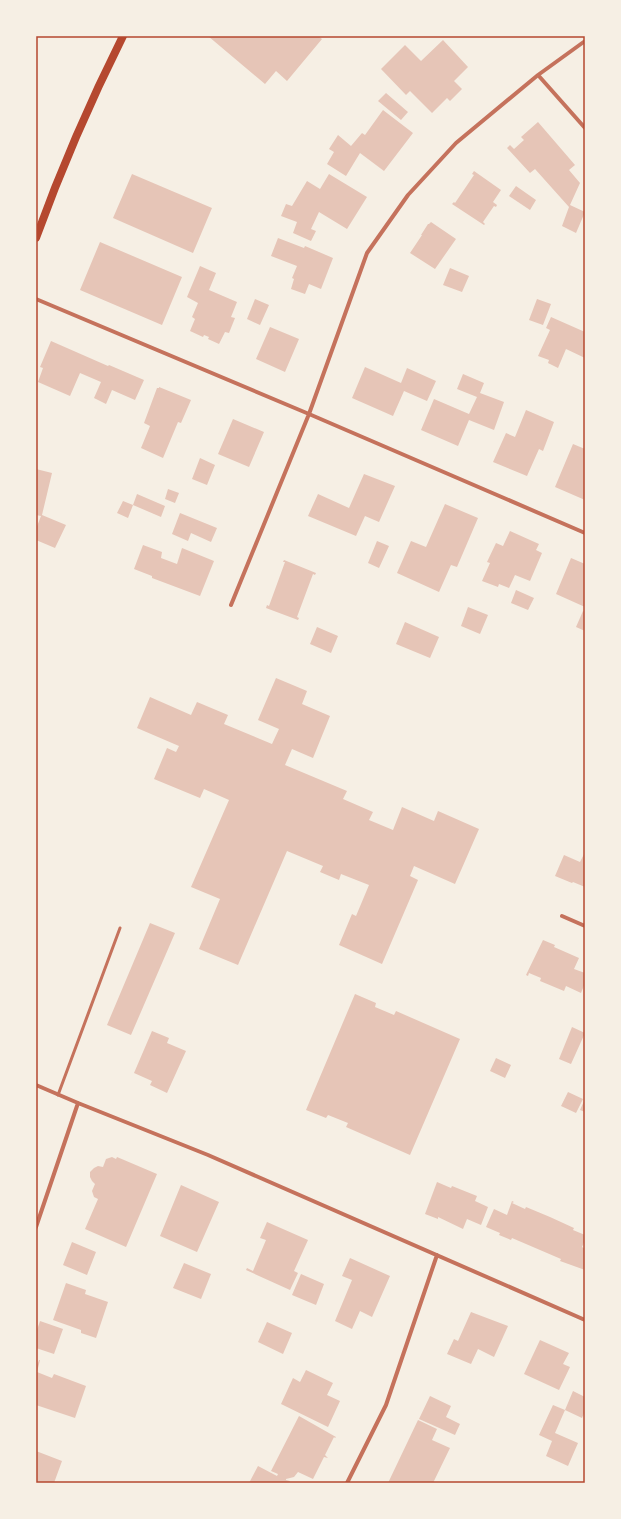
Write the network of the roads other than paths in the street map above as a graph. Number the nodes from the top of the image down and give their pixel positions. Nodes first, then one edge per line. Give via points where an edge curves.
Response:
1 (123, 36) edge
2 (585, 41) edge
3 (538, 75) junction
4 (585, 128) edge
5 (36, 238) edge
6 (36, 299) edge
7 (309, 414) junction
8 (585, 534) edge
9 (231, 605) dead end
10 (562, 916) dead end
11 (585, 926) edge
12 (120, 928) dead end
13 (36, 1085) edge
14 (58, 1095) junction
15 (78, 1104) junction
16 (36, 1227) edge
17 (437, 1255) junction
18 (585, 1320) edge
19 (347, 1483) edge

1 - 5 main road via 85,116
2 - 3 street
3 - 4 street
3 - 7 street via 456,143 408,195 367,253
6 - 7 street
7 - 8 street
7 - 9 street
10 - 11 street
12 - 14 lane
13 - 14 street
14 - 15 street
15 - 16 street
15 - 17 street via 208,1155
17 - 18 street
17 - 19 street via 386,1404

